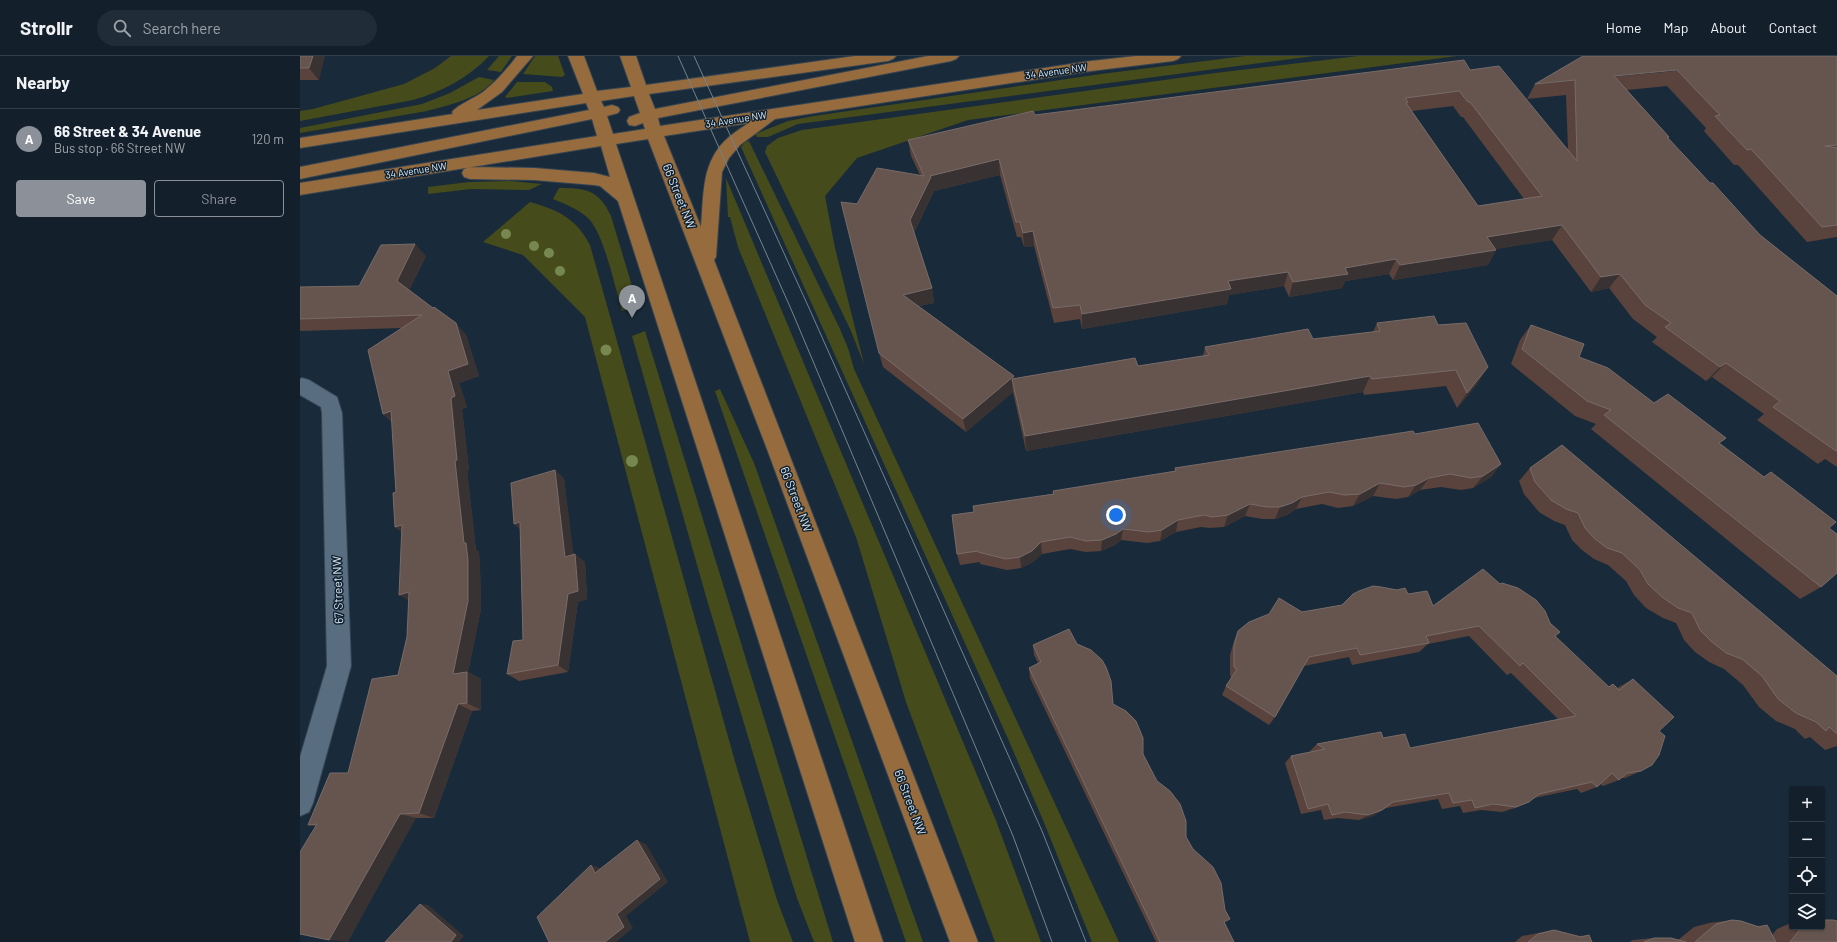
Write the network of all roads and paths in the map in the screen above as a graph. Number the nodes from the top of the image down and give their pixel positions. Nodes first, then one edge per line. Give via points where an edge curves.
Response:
1 (524, 56) edge
2 (576, 56) edge
3 (628, 56) edge
4 (888, 56) edge
5 (951, 56) edge
6 (1173, 56) edge
7 (640, 91) junction
8 (592, 97) junction
9 (598, 113) junction
10 (777, 113) junction
11 (649, 114) junction
12 (439, 121) junction
13 (654, 132) junction
14 (606, 139) junction
15 (300, 143) edge
16 (300, 173) edge
17 (369, 178) junction
18 (300, 189) edge
19 (624, 197) junction
20 (706, 262) junction
21 (301, 386) edge
22 (300, 803) edge
23 (869, 942) edge
24 (964, 942) edge

1 - 12 main road via 508,78 484,100
2 - 8 main road
3 - 7 main road, 66 Street NW
4 - 7 main road
5 - 11 main road
6 - 10 main road, 34 Avenue NW
7 - 8 main road
7 - 9 main road via 636,99 626,105
7 - 11 main road, 66 Street NW
8 - 9 main road
8 - 12 main road
9 - 14 main road
9 - 16 main road
10 - 13 main road, 34 Avenue NW
10 - 20 main road via 734,140 714,172
11 - 13 main road, 66 Street NW
11 - 14 main road
12 - 15 main road
13 - 14 main road, 34 Avenue NW
13 - 20 main road, 66 Street NW
14 - 17 main road, 34 Avenue NW
14 - 19 main road
17 - 18 main road, 34 Avenue NW
17 - 19 main road via 486,172 578,177 605,182
19 - 23 main road
20 - 24 main road, 66 Street NW
21 - 22 street, 67 Street NW via 330,403 332,413 340,666

